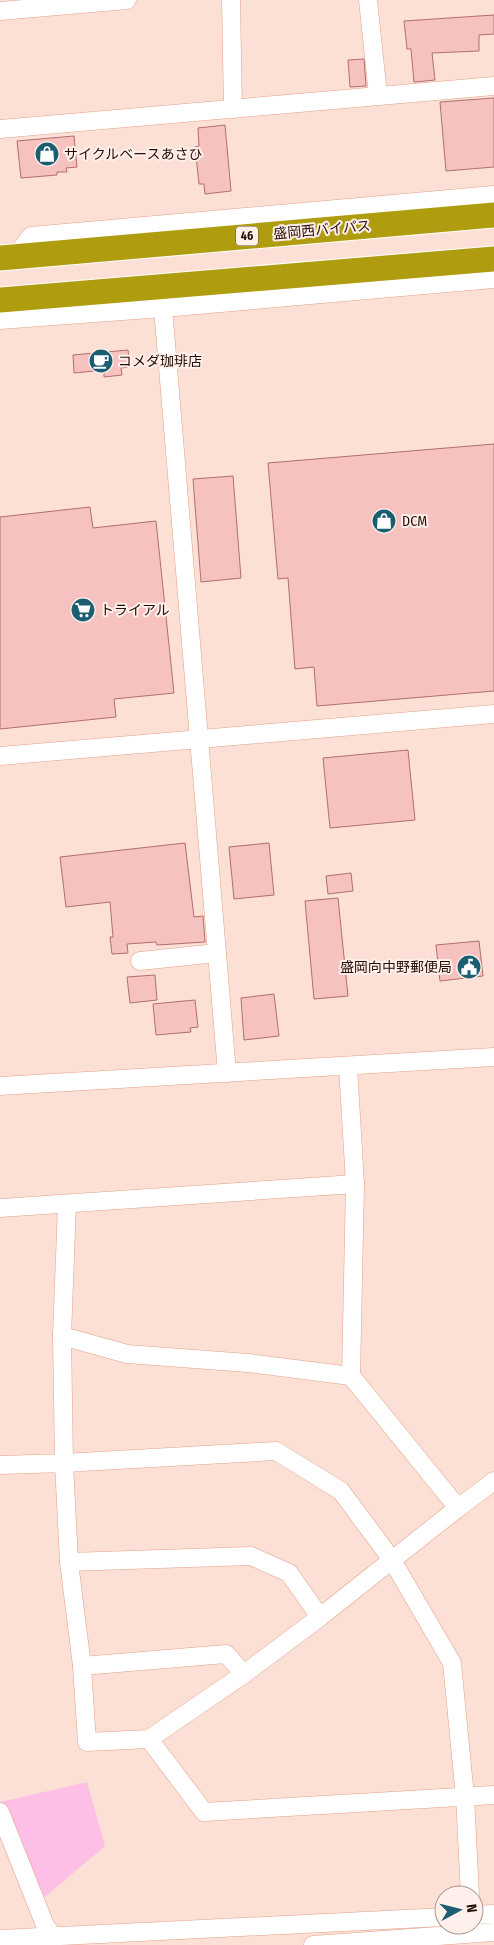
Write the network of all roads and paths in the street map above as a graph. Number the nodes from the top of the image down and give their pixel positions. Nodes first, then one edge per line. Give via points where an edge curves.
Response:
1 (127, 0) edge
2 (231, 0) edge
3 (368, 0) edge
4 (0, 11) edge
5 (494, 86) edge
6 (378, 95) junction
7 (233, 109) junction
8 (0, 129) edge
9 (494, 195) edge
10 (494, 215) edge
11 (8, 257) edge
12 (494, 259) edge
13 (494, 279) edge
14 (0, 300) edge
15 (163, 308) junction
16 (0, 320) edge
17 (494, 714) edge
18 (198, 738) junction
19 (0, 756) edge
20 (216, 953) junction
21 (140, 961) dead end
22 (494, 1057) edge
23 (348, 1066) junction
24 (227, 1073) junction
25 (0, 1086) edge
26 (355, 1184) junction
27 (67, 1204) junction
28 (0, 1208) edge
29 (62, 1336) junction
30 (351, 1376) junction
31 (64, 1463) junction
32 (0, 1464) edge
33 (494, 1481) edge
34 (458, 1508) junction
35 (392, 1560) junction
36 (69, 1562) junction
37 (320, 1617) junction
38 (82, 1666) junction
39 (244, 1674) junction
40 (149, 1739) junction
41 (494, 1795) edge
42 (465, 1797) junction
43 (0, 1812) edge
44 (469, 1885) edge
45 (434, 1917) edge
46 (469, 1935) edge
47 (53, 1936) junction
48 (0, 1939) edge
49 (313, 1945) edge

1 - 4 street
2 - 7 street
3 - 6 street
5 - 6 street
6 - 7 street
7 - 8 street
9 - 11 street via 31,236
10 - 11 highway, 盛岡西バイパス / 46
12 - 14 highway
13 - 15 street
15 - 16 street
15 - 18 street
17 - 18 street
18 - 19 street
18 - 20 street
20 - 21 street
20 - 24 street
22 - 23 street
23 - 24 street
23 - 26 street
24 - 25 street
26 - 27 street
26 - 30 street
27 - 28 street
27 - 29 street
29 - 30 street via 128,1354 248,1362
29 - 31 street
30 - 34 street
31 - 32 street
31 - 35 street via 276,1451 341,1491
31 - 36 street
33 - 34 street
34 - 35 street
35 - 37 street
35 - 42 street via 452,1663
36 - 37 street via 250,1556 289,1573
36 - 38 street
37 - 39 street
38 - 39 street via 226,1654
38 - 40 street via 87,1742
39 - 40 street
40 - 42 street via 204,1812
41 - 42 street
42 - 44 street
43 - 47 street via 45,1925
45 - 47 street
46 - 49 street
47 - 48 street

